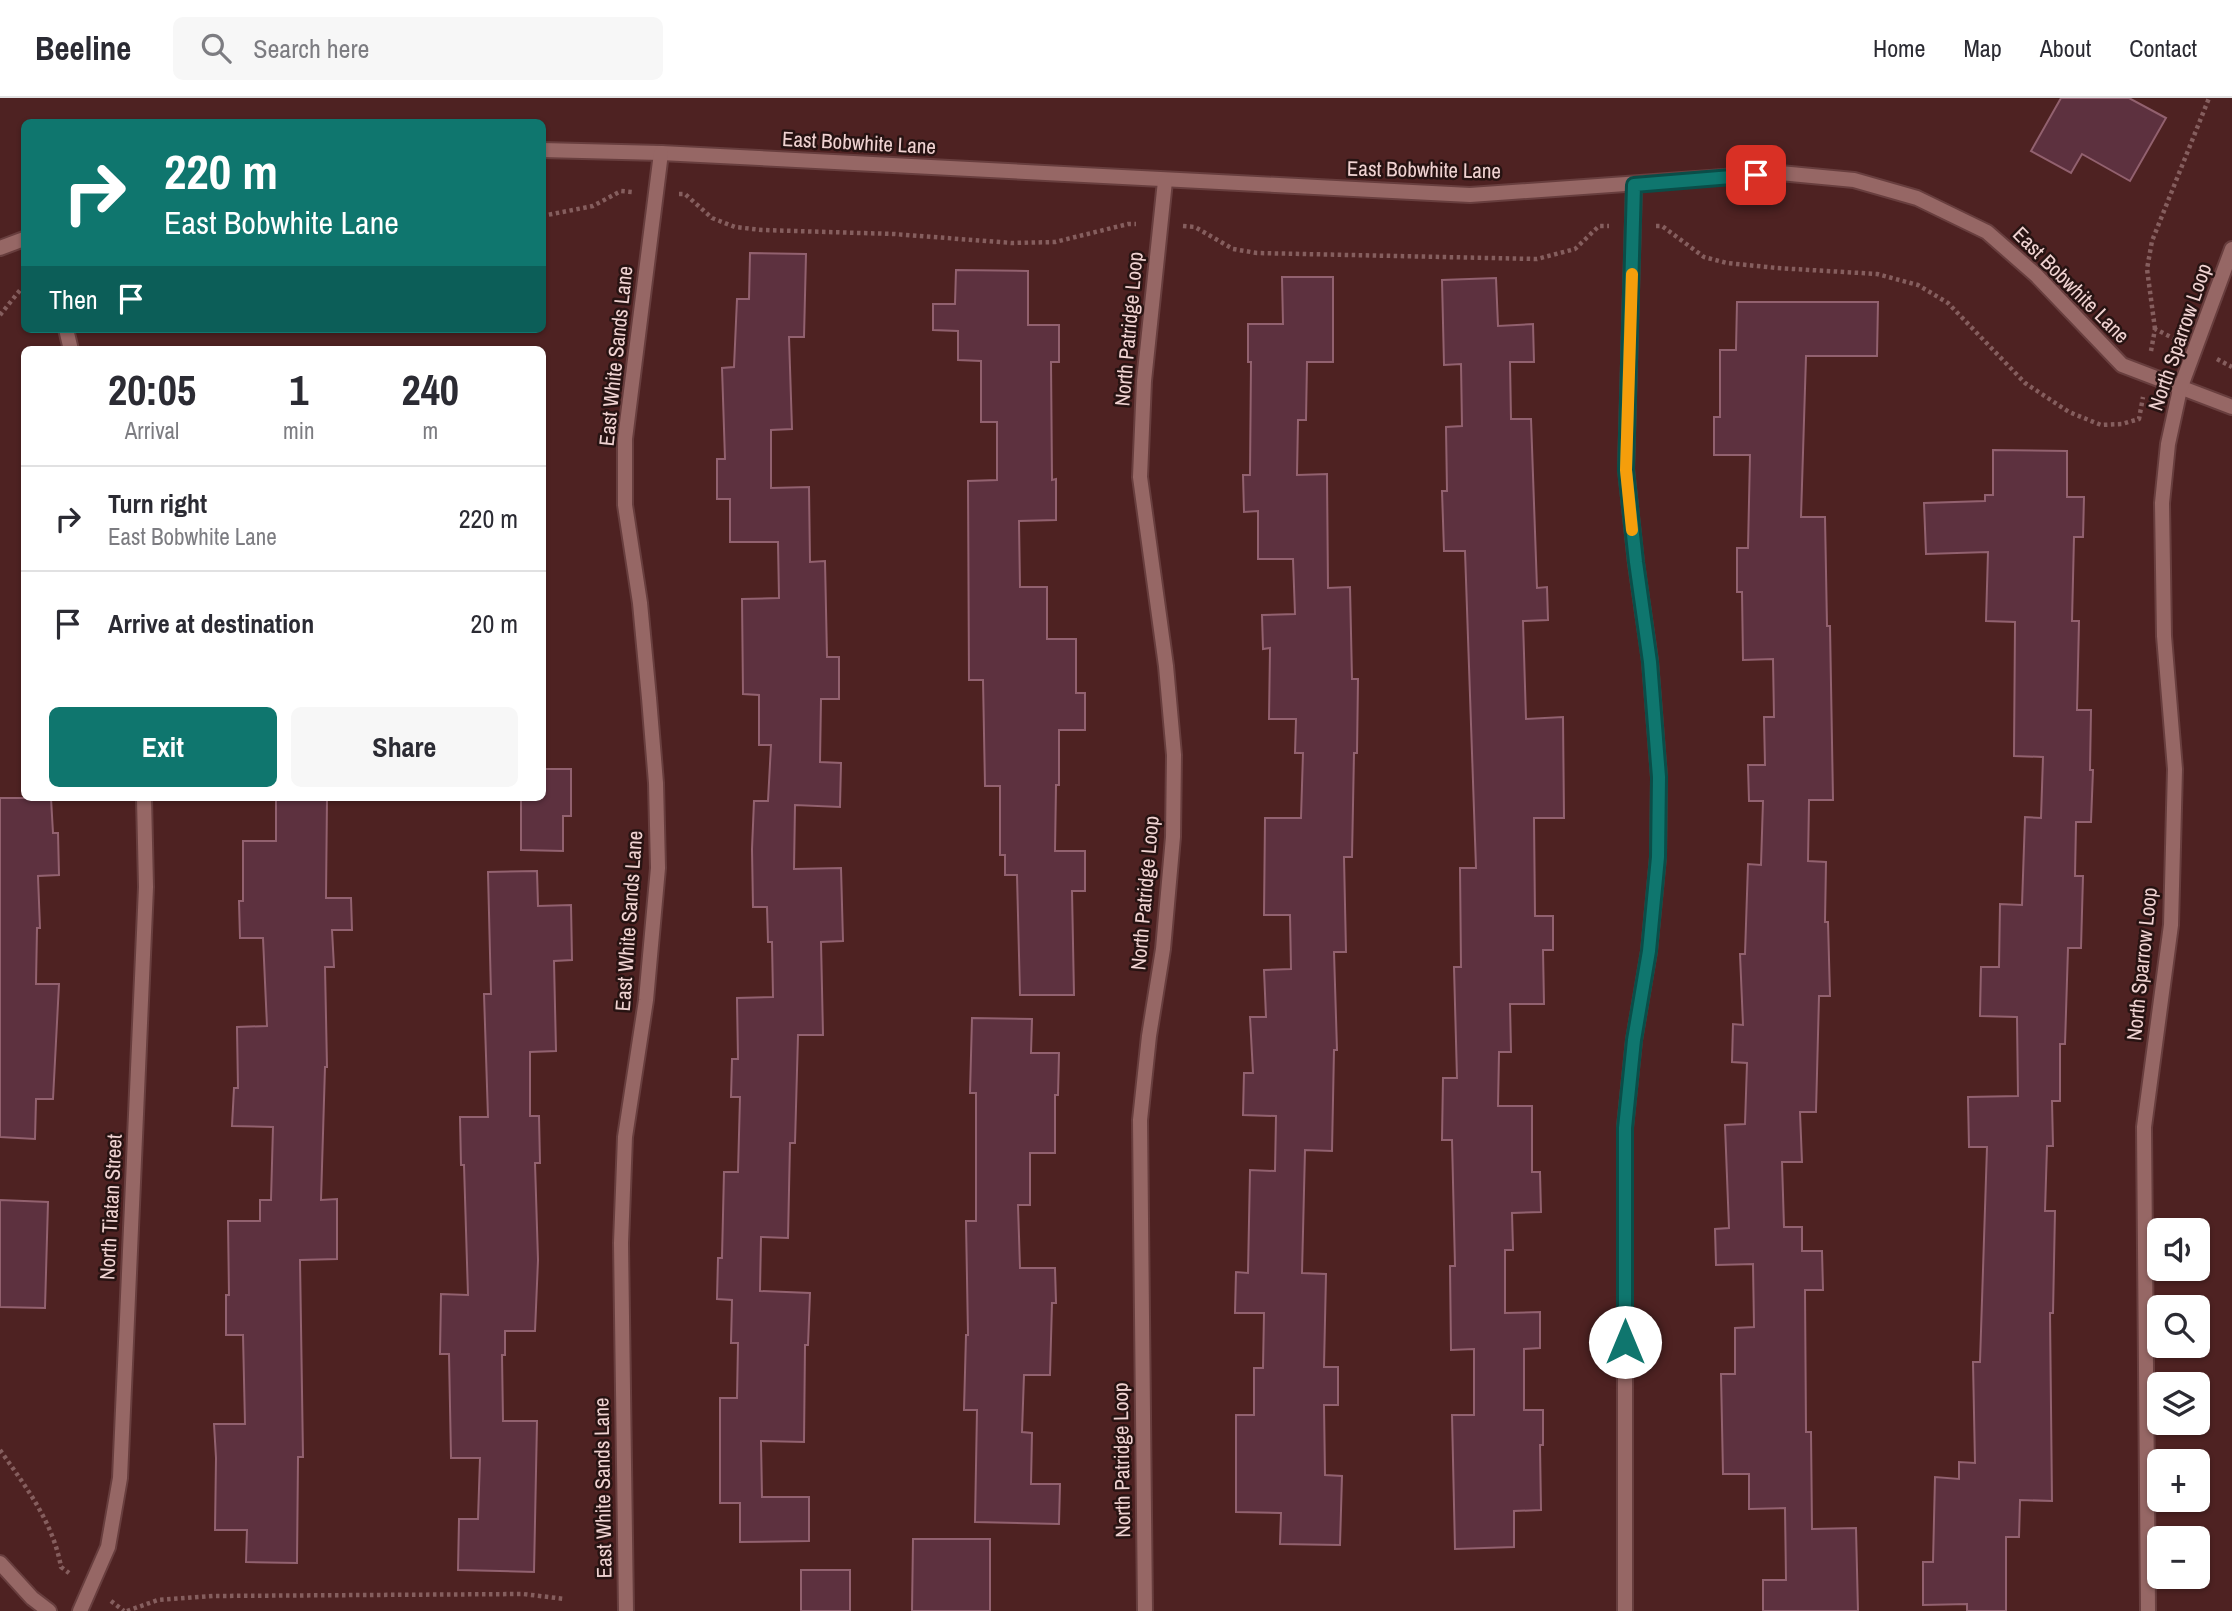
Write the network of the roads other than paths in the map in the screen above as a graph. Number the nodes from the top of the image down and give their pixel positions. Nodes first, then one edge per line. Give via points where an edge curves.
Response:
1 (546, 150) edge
2 (661, 153) junction
3 (1165, 181) junction
4 (1634, 185) junction
5 (21, 240) edge
6 (0, 248) edge
7 (2232, 249) edge
8 (2180, 389) junction
9 (2232, 407) edge
10 (144, 801) edge
11 (0, 1563) edge
12 (49, 1611) edge
13 (80, 1611) edge
14 (626, 1611) edge
15 (1145, 1611) edge
16 (1625, 1611) edge
17 (2148, 1611) edge

1 - 2 street, East Bobwhite Lane
2 - 3 street, East Bobwhite Lane
2 - 14 street, East White Sands Lane via 625,439 625,505 648,684 658,868 646,1000 625,1138 621,1243
3 - 4 street, East Bobwhite Lane via 1470,195
3 - 15 street, North Patridge Loop via 1144,381 1140,477 1174,755 1173,837 1164,937 1140,1120
4 - 8 street, East Bobwhite Lane via 1780,173 1854,180 1917,198 1987,232 2036,275 2122,365
4 - 16 street via 1626,470 1659,777 1658,857 1649,951 1625,1128
5 - 6 street
7 - 8 street, North Sparrow Loop
8 - 9 street, East Bobwhite Lane
8 - 17 street, North Sparrow Loop via 2162,503 2164,636 2175,769 2171,925 2144,1127
10 - 13 street, North Tiatan Street via 146,887 120,1478 108,1547
11 - 12 street

